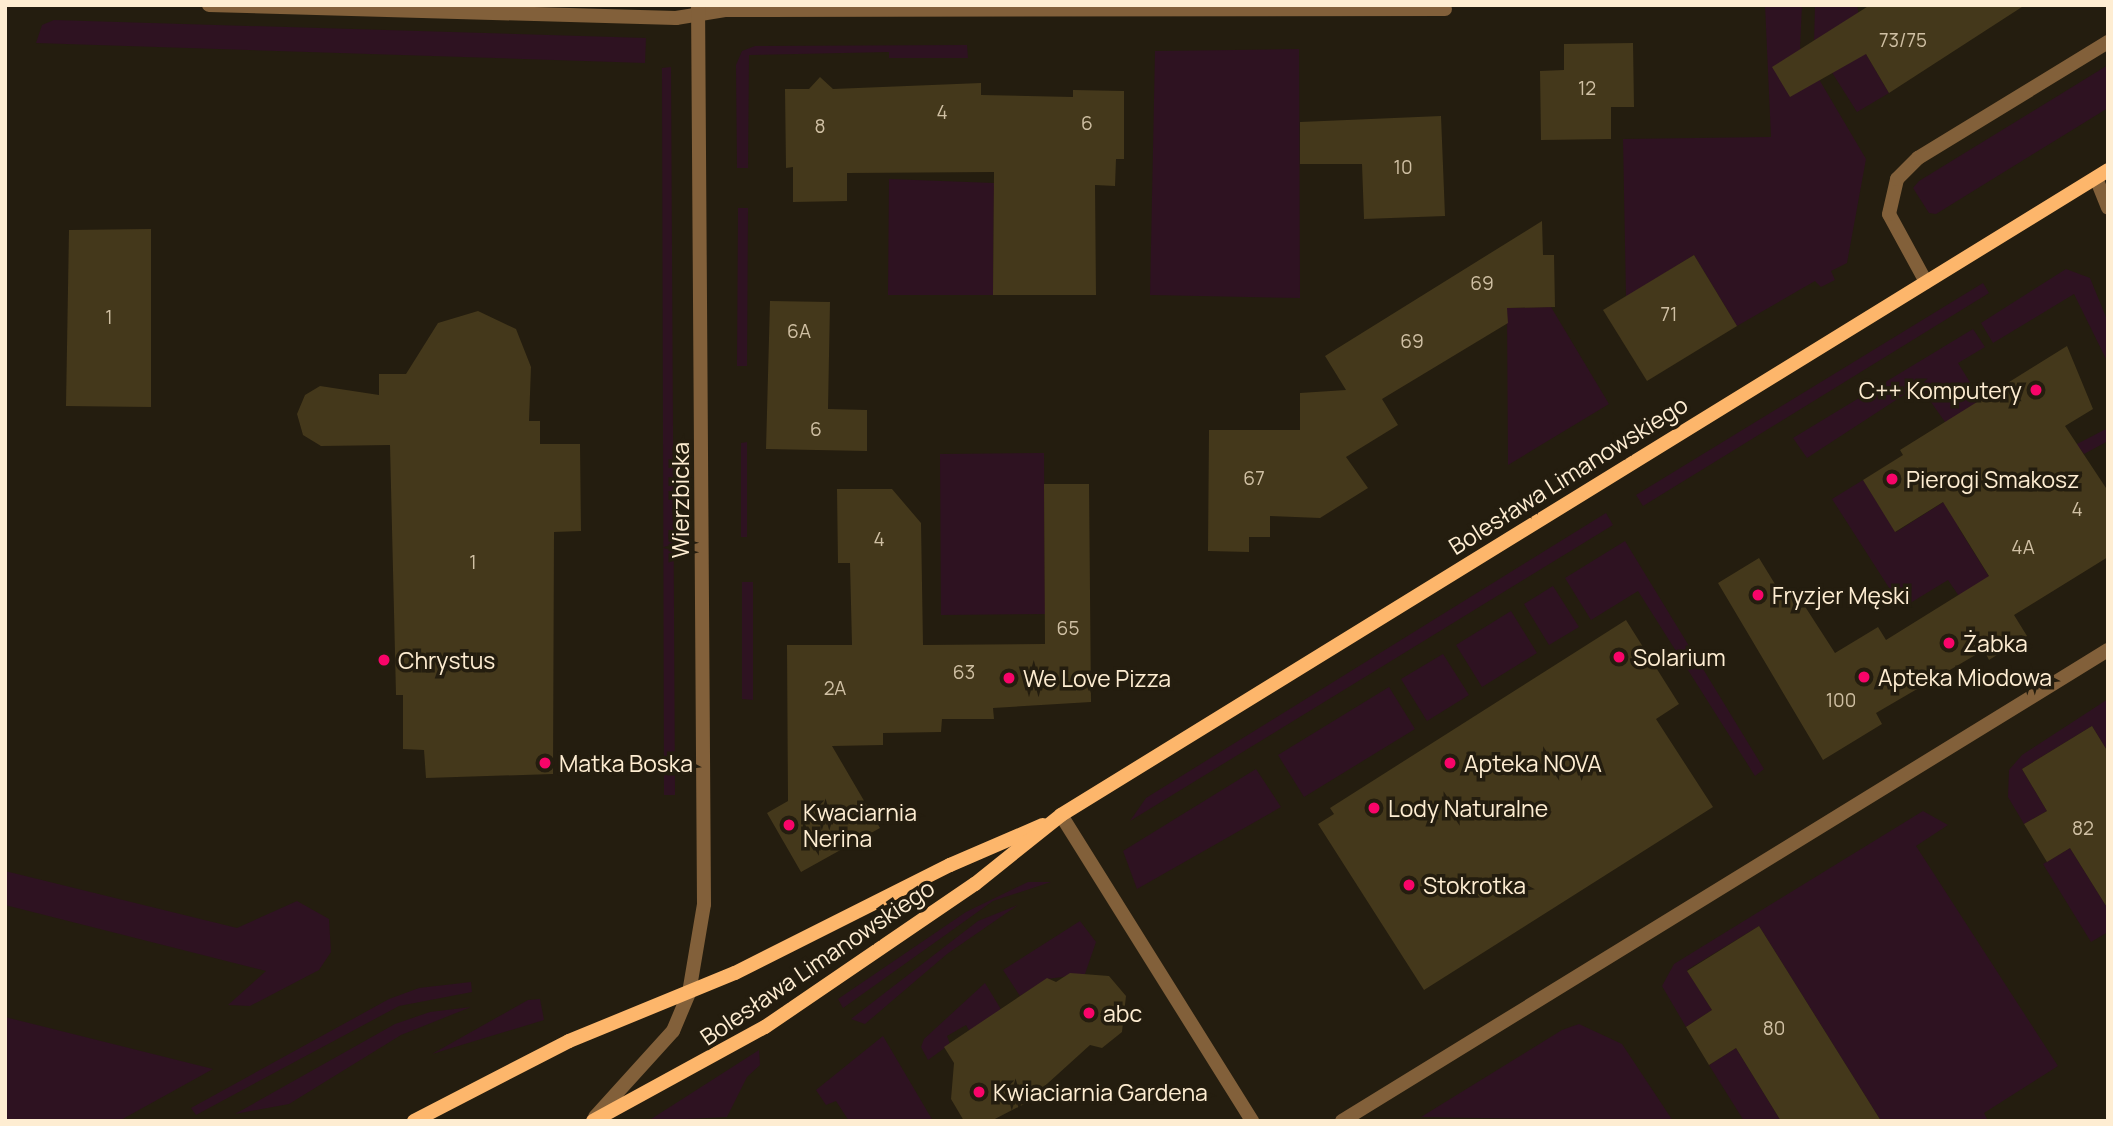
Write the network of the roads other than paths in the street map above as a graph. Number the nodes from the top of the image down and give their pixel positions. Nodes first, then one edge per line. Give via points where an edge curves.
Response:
1 (209, 5) edge
2 (698, 9) edge
3 (1445, 9) dead end
4 (2108, 42) edge
5 (2102, 174) edge
6 (2108, 208) edge
7 (1926, 282) junction
8 (2108, 650) edge
9 (1057, 818) junction
10 (689, 993) junction
11 (414, 1121) edge
12 (592, 1121) edge
13 (1252, 1121) edge
14 (1342, 1121) edge

1 - 2 street via 677,18
2 - 3 street
2 - 10 street, Wierzbicka via 706,863
4 - 7 street via 1918,158 1897,178 1889,214
5 - 6 street
5 - 7 street, Bolesława Limanowskiego
7 - 9 street, Bolesława Limanowskiego
8 - 14 street
9 - 10 street, Bolesława Limanowskiego via 950,865 816,935
9 - 12 street, Bolesława Limanowskiego via 975,884 765,1027
9 - 13 street
10 - 11 street, Bolesława Limanowskiego via 569,1041
10 - 12 street, Bolesława Limanowskiego via 673,1031 653,1058

